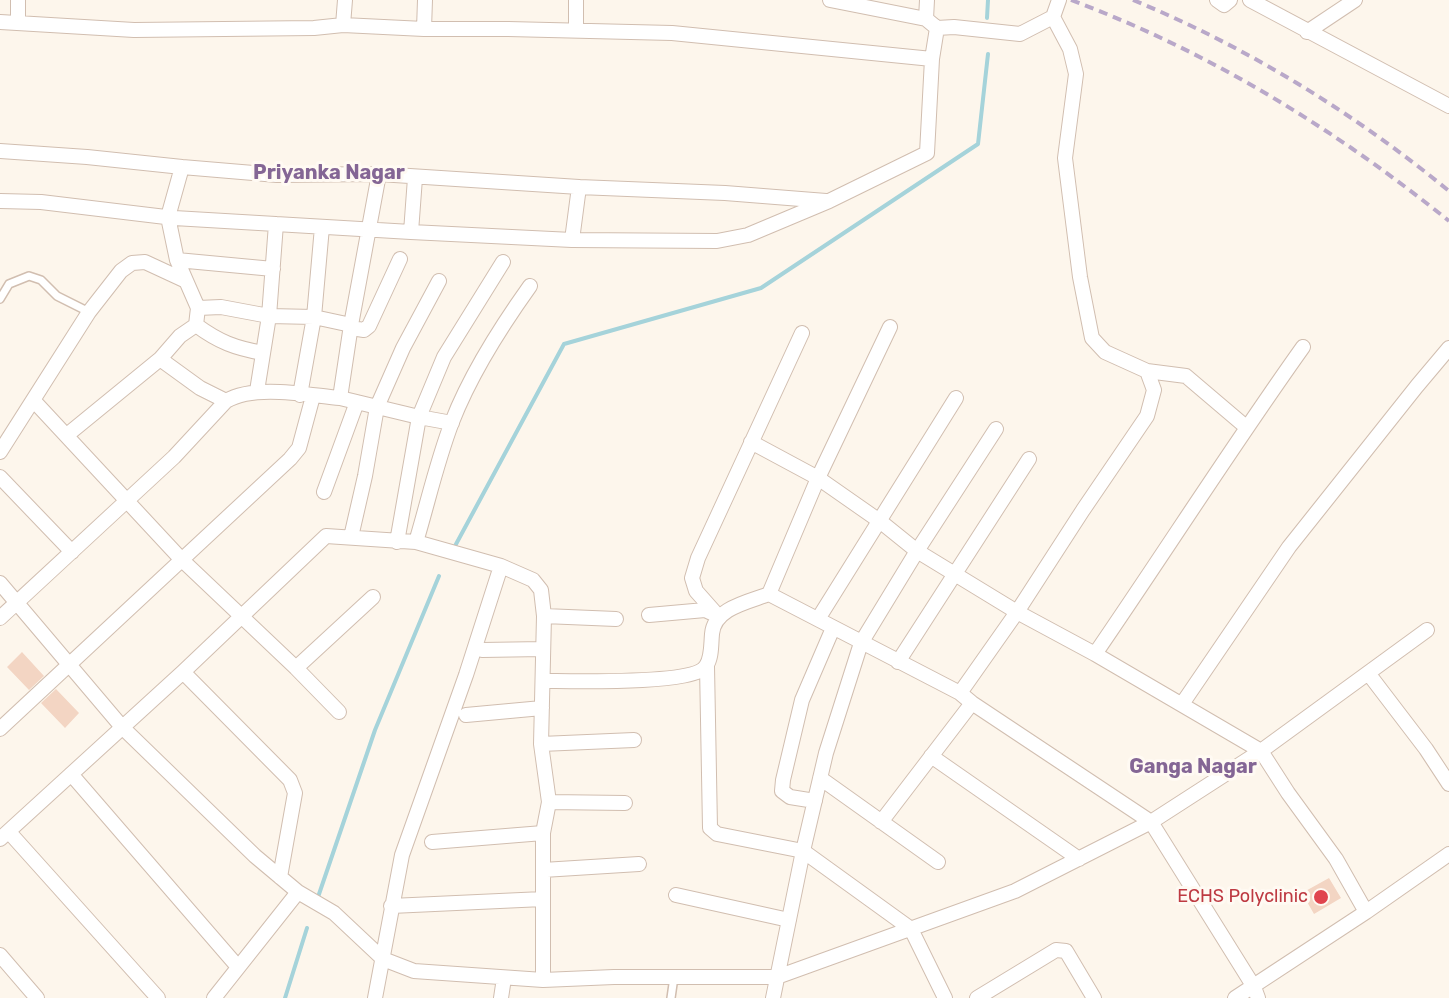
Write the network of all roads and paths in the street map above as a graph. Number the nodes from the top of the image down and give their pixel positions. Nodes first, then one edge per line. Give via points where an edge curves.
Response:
1 (18, 0) edge
2 (345, 0) edge
3 (425, 0) edge
4 (576, 0) edge
5 (830, 0) edge
6 (927, 0) edge
7 (1059, 0) edge
8 (1216, 0) edge
9 (1230, 0) edge
10 (1250, 0) edge
11 (1355, 0) edge
12 (1053, 17) junction
13 (0, 22) edge
14 (18, 23) junction
15 (931, 23) junction
16 (343, 25) junction
17 (424, 29) junction
18 (576, 30) junction
19 (1308, 32) junction
20 (932, 59) junction
21 (1446, 101) edge
22 (0, 151) edge
23 (182, 167) junction
24 (380, 174) junction
25 (415, 178) junction
26 (579, 187) junction
27 (0, 201) edge
28 (830, 201) junction
29 (168, 217) junction
30 (276, 224) junction
31 (322, 227) junction
32 (370, 229) junction
33 (411, 232) junction
34 (572, 240) junction
35 (400, 259) dead end
36 (177, 260) junction
37 (503, 262) dead end
38 (273, 269) junction
39 (186, 281) junction
40 (439, 281) dead end
41 (530, 286) dead end
42 (0, 299) edge
43 (198, 308) junction
44 (89, 312) junction
45 (269, 316) junction
46 (314, 317) junction
47 (196, 325) junction
48 (351, 326) junction
49 (890, 327) dead end
50 (802, 333) dead end
51 (1303, 347) dead end
52 (1449, 348) edge
53 (263, 353) junction
54 (160, 359) junction
55 (1147, 371) junction
56 (257, 391) junction
57 (307, 395) junction
58 (340, 398) junction
59 (956, 398) dead end
60 (34, 400) junction
61 (226, 401) junction
62 (357, 402) junction
63 (377, 407) junction
64 (419, 417) junction
65 (452, 423) junction
66 (1246, 427) junction
67 (996, 429) dead end
68 (67, 435) junction
69 (751, 442) junction
70 (0, 452) edge
71 (1029, 459) dead end
72 (0, 477) edge
73 (818, 478) junction
74 (324, 492) dead end
75 (126, 502) junction
76 (881, 522) junction
77 (351, 537) junction
78 (397, 542) junction
79 (416, 542) junction
80 (917, 551) junction
81 (72, 552) junction
82 (181, 559) junction
83 (501, 566) junction
84 (956, 575) junction
85 (0, 583) edge
86 (768, 594) junction
87 (373, 597) dead end
88 (17, 602) junction
89 (1017, 612) junction
90 (649, 615) dead end
91 (544, 616) junction
92 (720, 616) junction
93 (242, 617) junction
94 (0, 618) edge
95 (616, 619) dead end
96 (818, 620) junction
97 (833, 628) junction
98 (1427, 630) dead end
99 (861, 643) junction
100 (543, 649) junction
101 (482, 650) dead end
102 (1095, 654) junction
103 (898, 662) junction
104 (68, 664) junction
105 (707, 666) junction
106 (296, 668) junction
107 (183, 672) junction
108 (1368, 673) junction
109 (543, 681) junction
110 (960, 693) junction
111 (972, 703) junction
112 (1182, 704) junction
113 (542, 708) junction
114 (339, 712) dead end
115 (466, 715) dead end
116 (122, 727) junction
117 (0, 729) edge
118 (634, 740) dead end
119 (541, 744) junction
120 (1261, 751) junction
121 (931, 756) junction
122 (71, 774) junction
123 (820, 778) junction
124 (1449, 784) edge
125 (815, 801) junction
126 (549, 802) junction
127 (625, 803) dead end
128 (881, 822) junction
129 (1151, 822) junction
130 (543, 833) junction
131 (4, 835) edge
132 (432, 842) dead end
133 (803, 851) junction
134 (1449, 854) edge
135 (1079, 859) junction
136 (938, 862) dead end
137 (639, 864) dead end
138 (543, 870) junction
139 (280, 877) junction
140 (298, 892) junction
141 (675, 895) dead end
142 (543, 898) junction
143 (391, 906) junction
144 (1366, 912) junction
145 (789, 920) junction
146 (911, 929) junction
147 (0, 955) edge
148 (383, 959) junction
149 (237, 967) junction
150 (674, 977) junction
151 (777, 977) junction
152 (504, 978) junction
153 (543, 980) junction
154 (1256, 992) edge
155 (37, 998) edge
156 (158, 998) edge
157 (214, 998) edge
158 (375, 998) edge
159 (501, 998) edge
160 (671, 998) edge
161 (773, 998) edge
162 (945, 998) edge
163 (977, 998) edge
164 (1094, 998) edge
165 (1234, 998) edge

1 - 14 street
2 - 16 street
3 - 17 street
4 - 18 street
5 - 15 street
6 - 15 street
7 - 12 street
8 - 9 street via 1224,5
10 - 19 street
11 - 19 street
12 - 15 street via 1020,34
12 - 55 street via 1070,49 1076,74 1065,158 1092,338 1105,352
13 - 14 street
14 - 16 street via 134,30
15 - 20 street
16 - 17 street
17 - 18 street
18 - 20 street via 672,33
19 - 21 street
20 - 28 street via 927,153
22 - 23 street
23 - 24 street via 277,175
23 - 29 street
24 - 25 street
24 - 32 street
25 - 26 street
25 - 33 street
26 - 28 street
26 - 34 street
27 - 29 street
28 - 34 street via 748,235 717,241
29 - 30 street
29 - 36 street
30 - 31 street
30 - 38 street
31 - 32 street
31 - 46 street
32 - 33 street
32 - 48 street
33 - 34 street
35 - 48 street via 369,326 364,330
36 - 38 street
36 - 39 street
37 - 64 street via 444,357
38 - 45 street
39 - 43 street
39 - 44 street via 145,262 132,263
40 - 63 street
41 - 65 street via 502,324
42 - 44 lane via 9,284 29,276
43 - 45 street via 221,307
43 - 47 street
44 - 60 street
45 - 46 street
45 - 53 street
46 - 48 street
46 - 57 street
47 - 53 street via 236,348
47 - 54 street
48 - 58 street
49 - 73 street
50 - 69 street
51 - 66 street
52 - 112 street via 1289,547
53 - 56 street
54 - 61 street
54 - 68 street
55 - 66 street via 1186,376
55 - 89 street via 1154,390 1147,416
56 - 57 street
56 - 61 street
57 - 58 street
57 - 82 street via 299,448
58 - 62 street
59 - 76 street
60 - 68 street
60 - 70 street
61 - 75 street via 174,458
62 - 63 street
62 - 74 street
63 - 64 street
63 - 77 street
64 - 65 street
64 - 78 street
65 - 79 street
66 - 102 street
67 - 80 street
68 - 75 street
69 - 73 street
69 - 92 street via 692,578 696,591
71 - 84 street
72 - 81 street
73 - 76 street
73 - 86 street
75 - 81 street
75 - 82 street
76 - 80 street
76 - 96 street
77 - 78 street
77 - 93 street via 326,536
78 - 79 street
79 - 83 street
80 - 84 street
80 - 99 street
81 - 88 street
82 - 93 street
82 - 104 street
83 - 91 street via 533,580 541,590
83 - 143 street via 402,855
84 - 89 street
84 - 103 street
85 - 88 street
86 - 92 street
86 - 96 street
87 - 106 street
88 - 94 street
88 - 104 street
89 - 102 street
89 - 110 street
90 - 92 street via 705,610
91 - 95 street
91 - 100 street
92 - 105 street via 712,629
93 - 106 street
93 - 107 street
96 - 97 street
97 - 99 street
97 - 125 street via 802,700 783,780 782,791 790,797
98 - 108 street
99 - 103 street
99 - 123 street
100 - 101 street
100 - 109 street
102 - 112 street
103 - 110 street
104 - 116 street
104 - 117 street
105 - 109 street via 698,674 678,678
105 - 133 street via 710,828 717,834
106 - 114 street
107 - 116 street
107 - 139 street via 294,788
108 - 120 street
108 - 124 street
109 - 113 street
110 - 111 street
111 - 121 street
111 - 129 street
112 - 120 street
113 - 115 street
113 - 119 street
116 - 122 street
116 - 139 street
118 - 119 street
119 - 126 street
120 - 129 street
120 - 144 street via 1336,859
121 - 128 street
121 - 135 street
122 - 131 street
122 - 149 street
123 - 125 street
123 - 128 street
125 - 133 street
126 - 127 street
126 - 130 street
128 - 136 street
129 - 135 street
129 - 154 street
130 - 132 street
130 - 138 street
131 - 156 street
133 - 145 street
133 - 146 street
134 - 144 street
135 - 146 street via 1015,891
137 - 138 street
138 - 142 street
139 - 140 street
140 - 148 street via 334,913
140 - 149 street
141 - 145 street
142 - 143 street
142 - 153 street
143 - 148 street
144 - 154 street
145 - 151 street
146 - 151 street
146 - 162 street
147 - 155 street
148 - 152 street via 414,971
148 - 158 street
149 - 157 street
150 - 151 street
150 - 153 street
150 - 160 lane
151 - 161 street
152 - 153 street
152 - 159 street
154 - 165 street
163 - 164 street via 1056,950 1066,951

